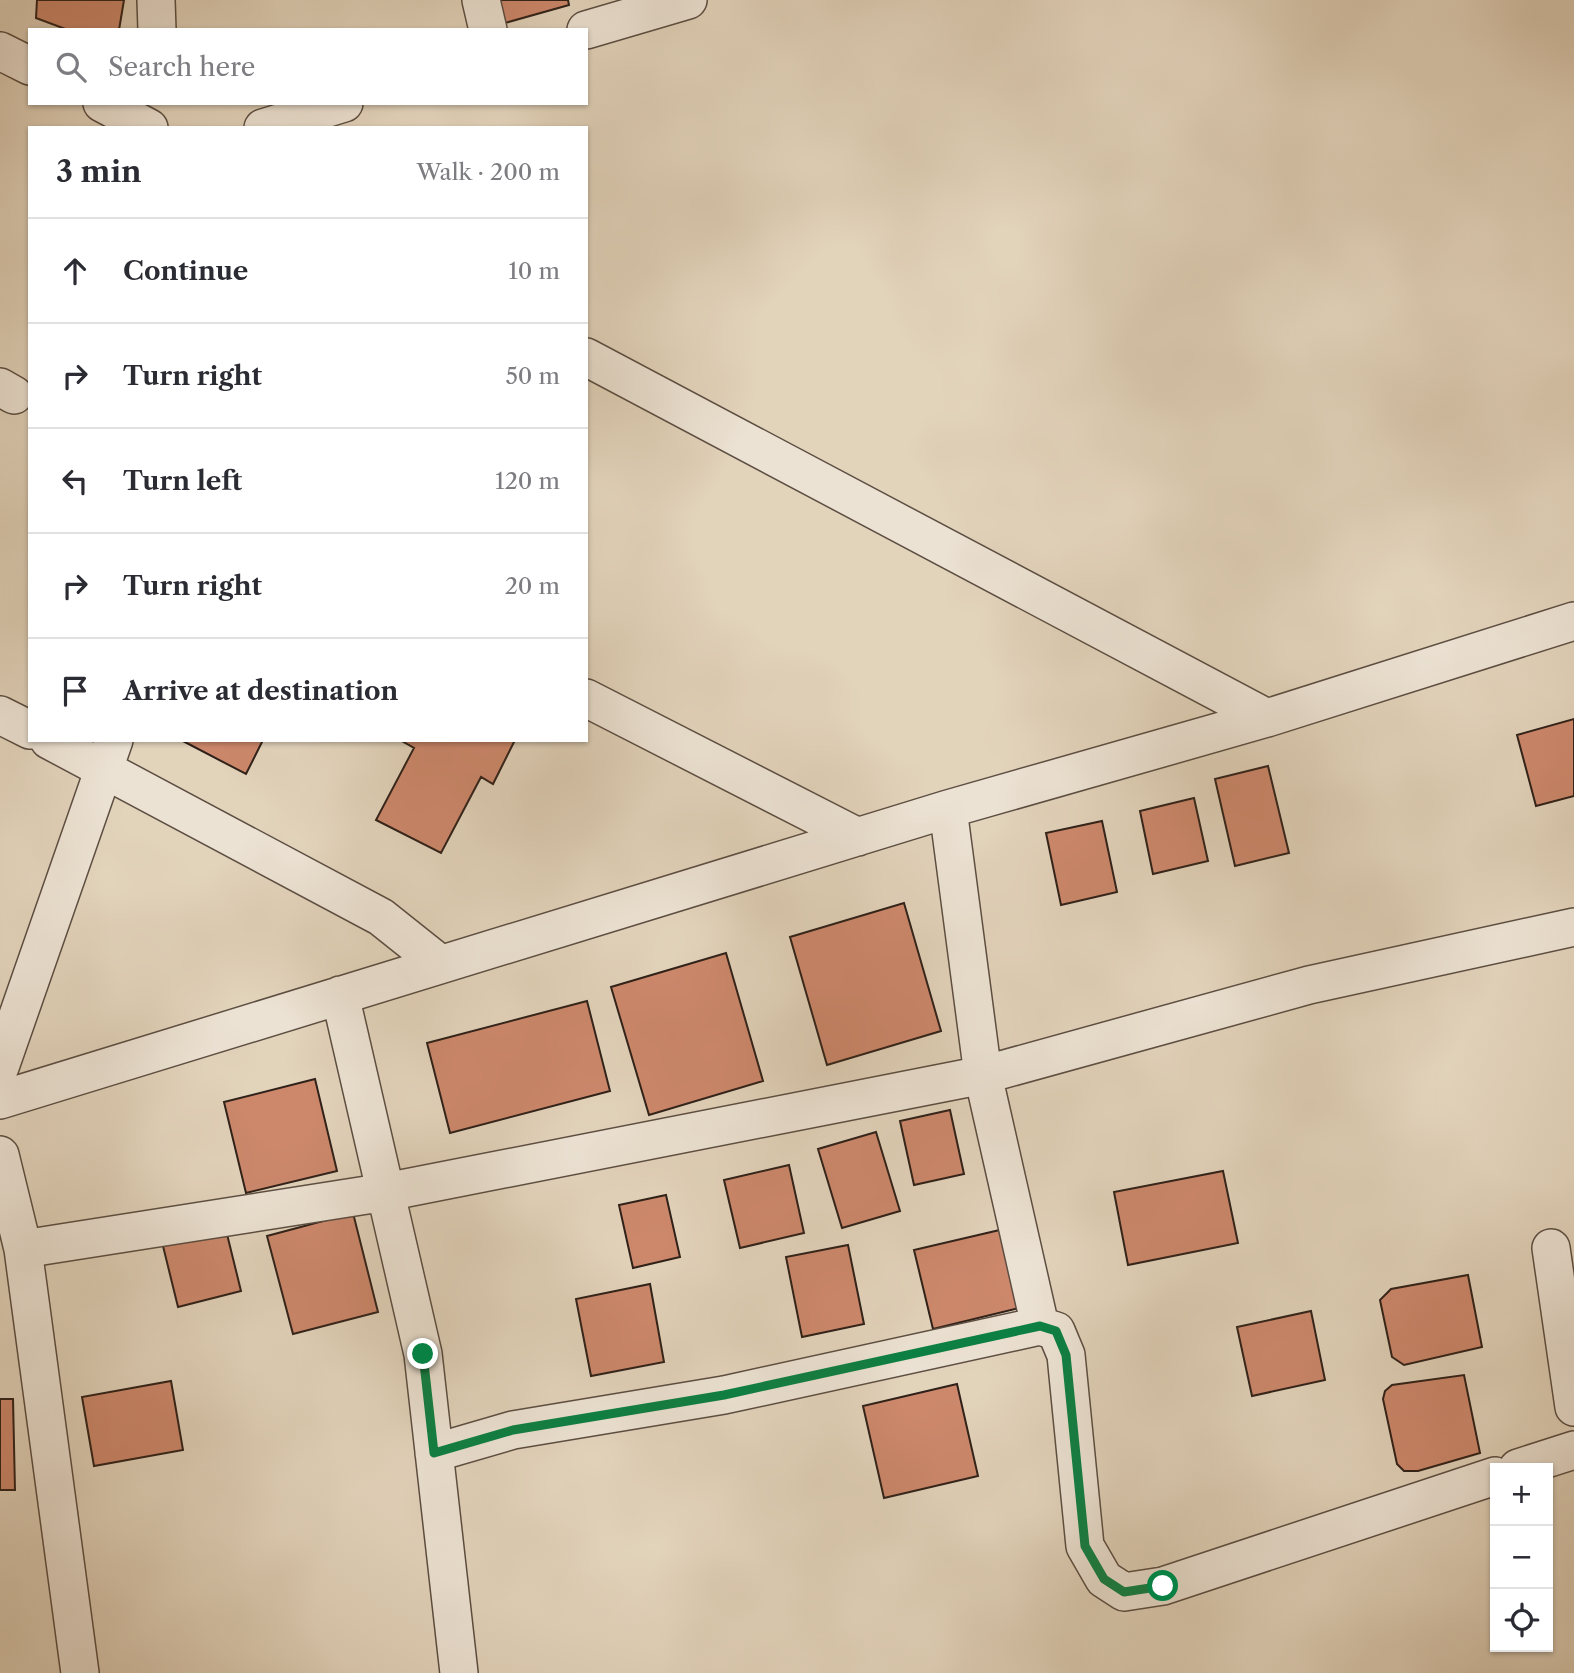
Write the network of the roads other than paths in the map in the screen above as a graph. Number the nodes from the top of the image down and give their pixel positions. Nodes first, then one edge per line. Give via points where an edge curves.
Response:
1 (156, 0) edge
2 (481, 0) edge
3 (688, 0) edge
4 (157, 28) edge
5 (488, 28) edge
6 (588, 29) edge
7 (0, 51) edge
8 (28, 65) edge
9 (106, 105) edge
10 (159, 105) edge
11 (338, 105) edge
12 (145, 126) edge
13 (160, 126) edge
14 (269, 126) edge
15 (588, 358) edge
16 (1574, 621) edge
17 (588, 699) edge
18 (0, 715) edge
19 (1267, 718) junction
20 (28, 729) edge
21 (57, 742) edge
22 (109, 755) edge
23 (948, 809) junction
24 (858, 836) junction
25 (1574, 927) edge
26 (440, 964) junction
27 (340, 995) junction
28 (0, 1067) edge
29 (982, 1075) junction
30 (0, 1100) edge
31 (0, 1155) edge
32 (386, 1192) junction
33 (1551, 1248) dead end
34 (23, 1249) junction
35 (1040, 1326) junction
36 (1574, 1406) edge
37 (1574, 1450) edge
38 (434, 1453) junction
39 (1534, 1463) edge
40 (1490, 1478) edge
41 (80, 1673) edge
42 (459, 1673) edge

1 - 4 street
2 - 5 street
3 - 6 street
7 - 8 street
9 - 12 street
10 - 13 street
11 - 14 street
15 - 19 street
16 - 19 street
17 - 24 street
18 - 20 street
19 - 23 street
21 - 22 street
22 - 26 street via 381,917
22 - 28 street
23 - 24 street
23 - 29 street
24 - 26 street
25 - 29 street via 1309,985
26 - 27 street
27 - 30 street
27 - 32 street
29 - 32 street
29 - 35 street
31 - 34 street
32 - 34 street
32 - 38 street via 423,1354
33 - 36 street
34 - 41 street
35 - 38 street via 724,1395 513,1430
35 - 40 street via 1056,1331 1066,1355 1085,1546 1104,1579 1124,1592 1163,1586
37 - 39 street
38 - 42 street

